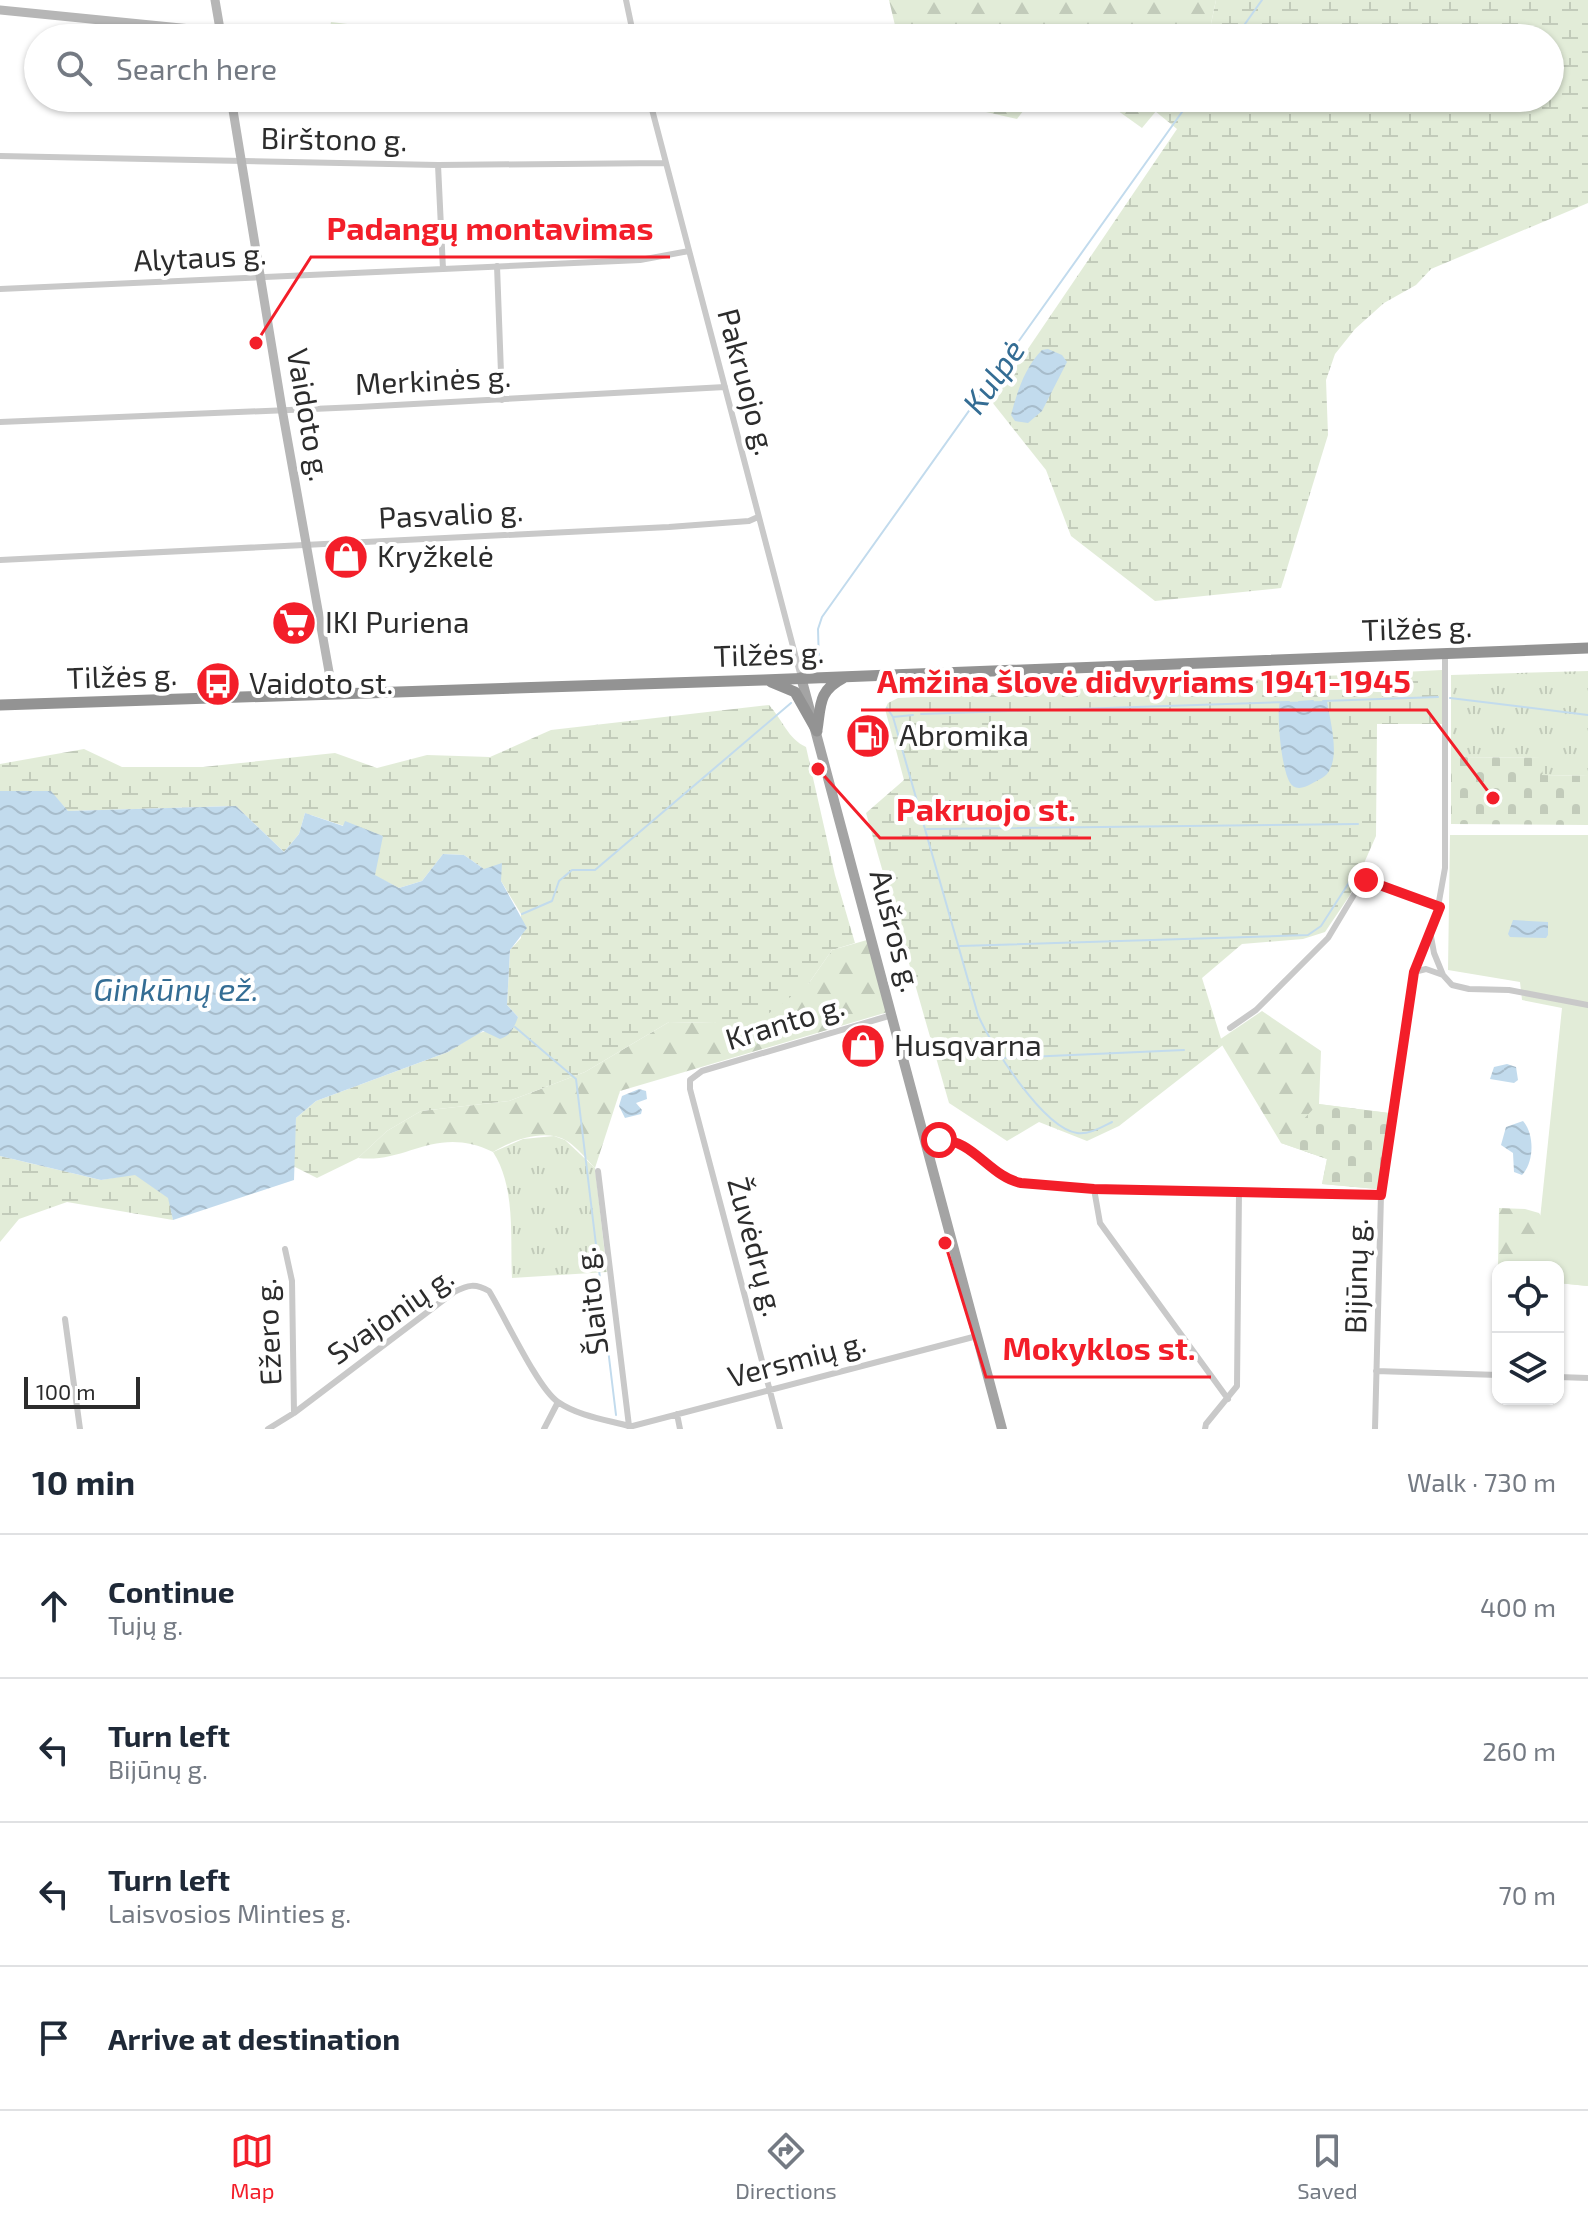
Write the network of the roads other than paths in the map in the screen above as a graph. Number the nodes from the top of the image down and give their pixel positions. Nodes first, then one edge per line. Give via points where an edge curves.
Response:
1 (215, 0) edge
2 (626, 0) edge
3 (0, 10) edge
4 (124, 24) edge
5 (219, 24) edge
6 (631, 24) edge
7 (233, 112) edge
8 (653, 112) edge
9 (0, 156) edge
10 (241, 160) junction
11 (666, 163) junction
12 (438, 165) junction
13 (689, 251) junction
14 (497, 266) junction
15 (443, 269) junction
16 (260, 277) junction
17 (0, 289) edge
18 (725, 387) junction
19 (502, 400) junction
20 (282, 409) junction
21 (0, 422) edge
22 (758, 517) junction
23 (307, 543) junction
24 (0, 560) edge
25 (1588, 648) edge
26 (1445, 652) junction
27 (847, 676) junction
28 (801, 677) junction
29 (763, 680) junction
30 (333, 694) junction
31 (0, 705) edge
32 (817, 731) junction
33 (1440, 907) junction
34 (1430, 931) junction
35 (1414, 972) junction
36 (1443, 975) junction
37 (1588, 1005) edge
38 (892, 1015) junction
39 (1230, 1028) dead end
40 (692, 1077) joint
41 (926, 1143) junction
42 (598, 1171) dead end
43 (1094, 1189) junction
44 (1239, 1192) junction
45 (1381, 1195) junction
46 (285, 1249) dead end
47 (65, 1319) dead end
48 (977, 1336) junction
49 (1376, 1371) junction
50 (1492, 1375) edge
51 (1564, 1377) edge
52 (1588, 1378) edge
53 (770, 1390) junction
54 (1228, 1399) junction
55 (558, 1402) junction
56 (294, 1413) junction
57 (677, 1414) junction
58 (629, 1428) edge
59 (80, 1429) edge
60 (268, 1429) edge
61 (544, 1429) edge
62 (680, 1429) edge
63 (780, 1429) edge
64 (1002, 1429) edge
65 (1205, 1429) edge
66 (1375, 1429) edge

1 - 5 main road
2 - 6 street
3 - 4 main road
7 - 10 main road, Vaidoto g.
8 - 11 street, Pakruojo g.
9 - 10 street, Birštono g.
10 - 12 street, Birštono g.
10 - 16 main road, Vaidoto g.
11 - 12 street, Birštono g.
11 - 13 street, Pakruojo g.
12 - 15 street
13 - 14 street, Alytaus g. via 640,260
13 - 18 street, Pakruojo g.
14 - 15 street, Alytaus g.
14 - 19 street
15 - 16 street, Alytaus g.
16 - 17 street, Alytaus g.
16 - 20 main road, Vaidoto g.
18 - 19 street, Merkinės g.
18 - 22 street, Pakruojo g.
19 - 20 street, Merkinės g.
20 - 21 street, Merkinės g.
20 - 23 main road, Vaidoto g.
22 - 23 street, Pasvalio g. via 669,527
22 - 28 street, Pakruojo g.
23 - 24 street, Pasvalio g.
23 - 30 main road, Vaidoto g.
25 - 26 highway, Tilžės g.
26 - 27 highway, Tilžės g.
26 - 33 street, Bijūnų g. via 1446,833
27 - 28 highway, Tilžės g.
27 - 32 highway via 829,685 822,696
28 - 29 highway, Tilžės g.
28 - 32 main road, Aušros g.
29 - 30 highway, Tilžės g.
29 - 32 highway via 795,692
30 - 31 highway, Tilžės g.
32 - 38 main road, Aušros g.
33 - 34 street, Bijūnų g.
33 - 39 street via 1366,880 1328,938 1256,1010
34 - 35 street, Bijūnų g.
34 - 36 street
35 - 36 street via 1426,969
35 - 45 street, Bijūnų g.
36 - 37 street via 1452,985 1469,989 1522,992
38 - 40 street, Kranto g.
38 - 41 main road, Aušros g.
40 - 53 street, Žuvėdrų g. via 690,1089
41 - 43 street via 952,1140 1011,1181
41 - 48 main road, Aušros g.
42 - 58 street, Šlaito g.
43 - 44 street
43 - 54 street via 1100,1223
44 - 45 street
44 - 54 street via 1237,1386
45 - 49 street, Bijūnų g.
46 - 56 street, Ežero g. via 292,1281
47 - 59 street
48 - 53 street, Versmių g.
48 - 64 main road, Aušros g.
49 - 50 street
49 - 66 street, Bijūnų g.
51 - 52 street
53 - 57 street, Versmių g.
53 - 63 street, Žuvėdrų g.
54 - 65 street
55 - 56 street, Svajonių g. via 489,1291 478,1284 454,1292
55 - 58 street
55 - 61 street
56 - 60 street, Svajonių g.
57 - 58 street, Versmių g.
57 - 62 street

